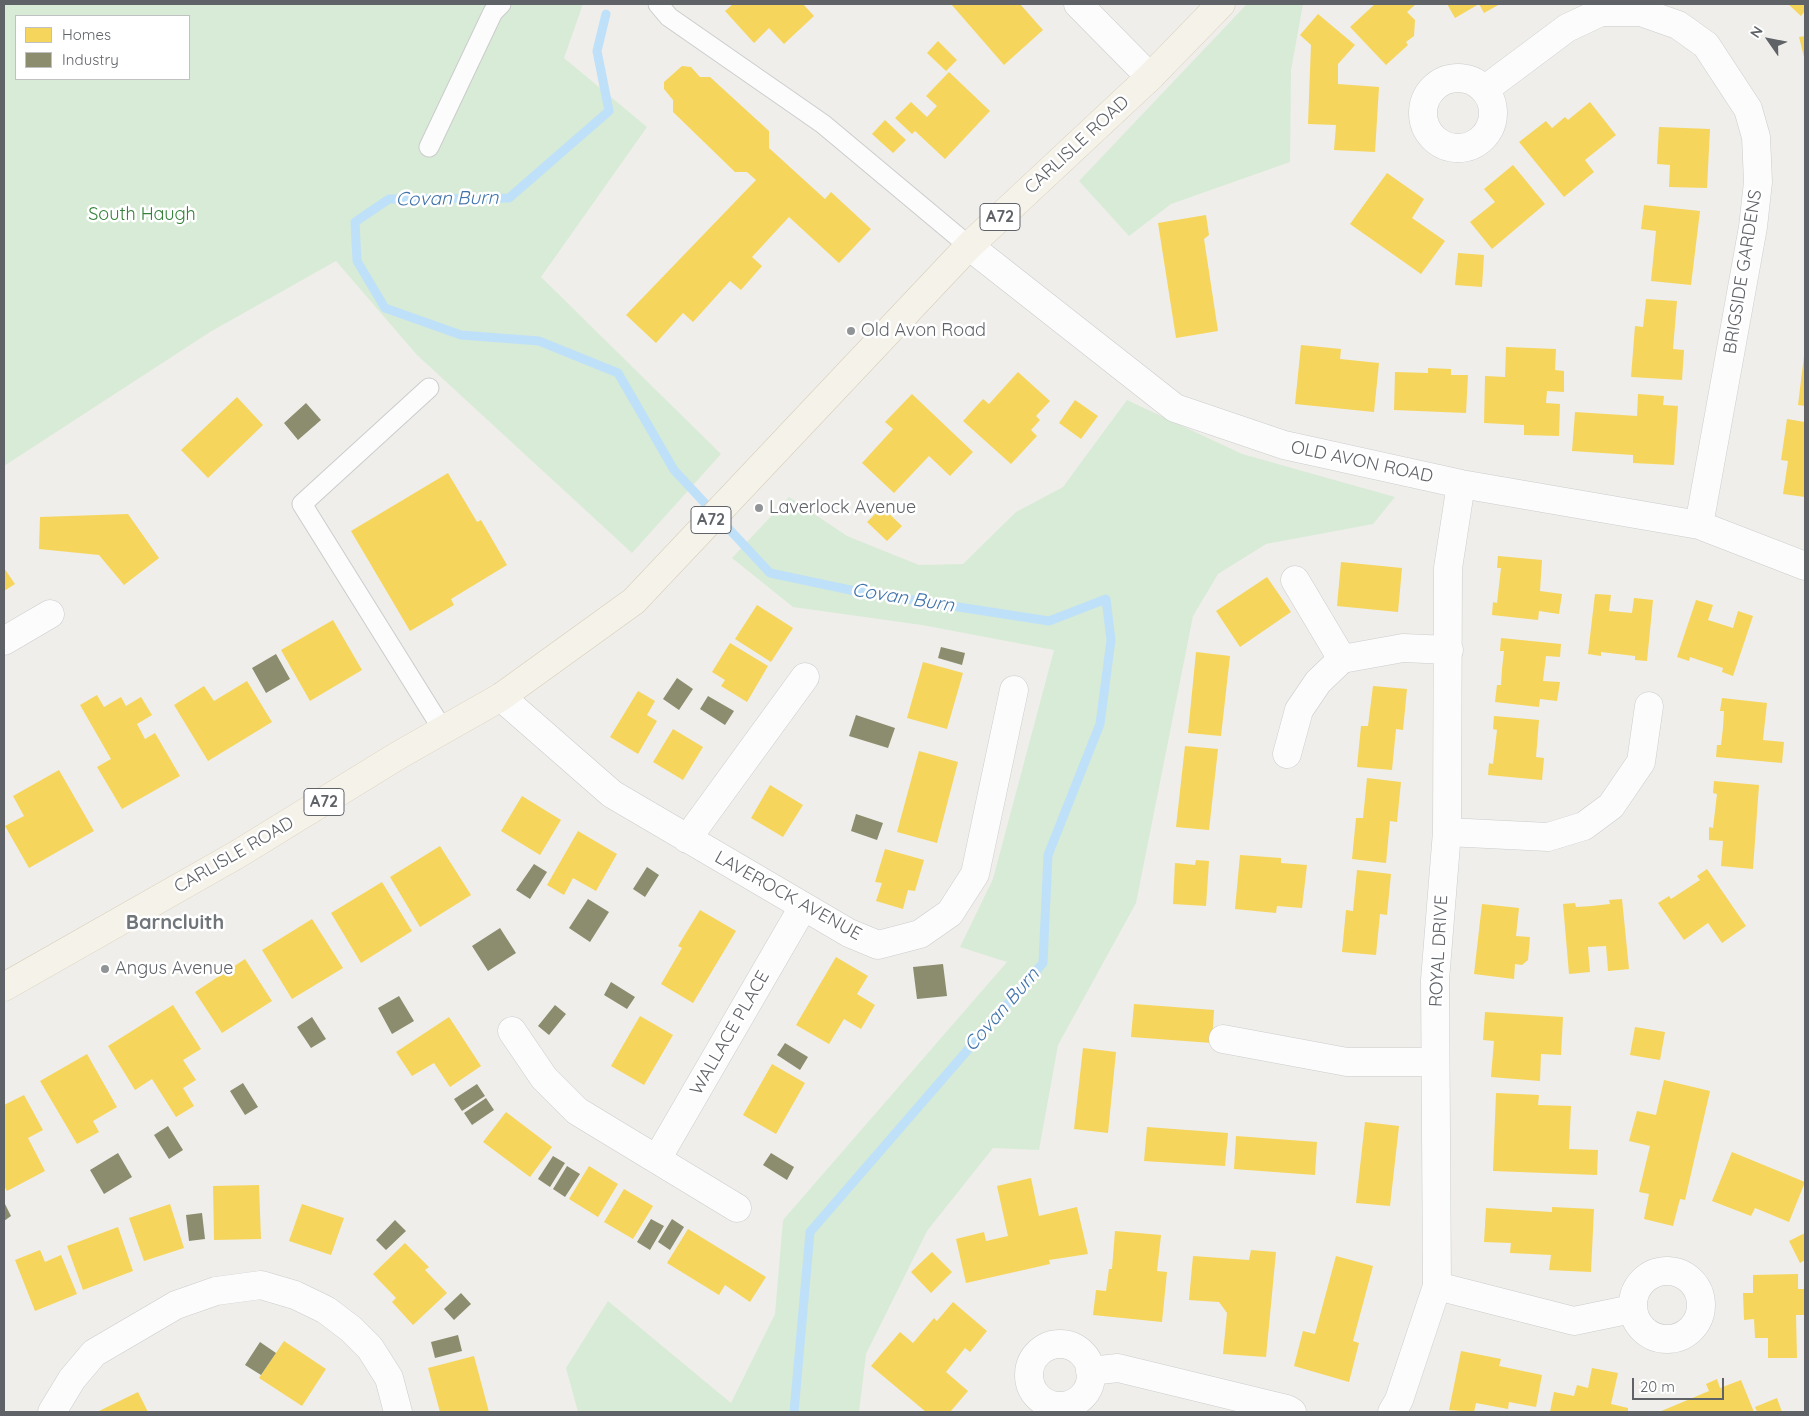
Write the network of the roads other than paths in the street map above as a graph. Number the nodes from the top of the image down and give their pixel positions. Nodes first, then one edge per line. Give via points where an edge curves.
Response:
1 (501, 4) edge
2 (658, 4) edge
3 (1078, 4) edge
4 (1222, 4) edge
5 (1150, 77) junction
6 (1484, 90) dead end
7 (429, 147) dead end
8 (968, 246) junction
9 (429, 388) dead end
10 (1461, 484) junction
11 (1699, 525) junction
12 (1805, 566) edge
13 (1295, 580) dead end
14 (50, 614) dead end
15 (4, 641) edge
16 (1449, 650) junction
17 (1342, 659) junction
18 (805, 678) dead end
19 (1014, 690) dead end
20 (501, 697) junction
21 (1649, 706) dead end
22 (443, 730) junction
23 (1287, 754) dead end
24 (1447, 832) junction
25 (687, 839) junction
26 (803, 907) junction
27 (4, 987) edge
28 (512, 1031) dead end
29 (1222, 1039) dead end
30 (1436, 1062) junction
31 (657, 1159) junction
32 (736, 1208) dead end
33 (1437, 1286) junction
34 (1632, 1309) dead end
35 (1090, 1371) dead end
36 (52, 1412) edge
37 (398, 1412) edge
38 (1292, 1412) edge
39 (1392, 1412) edge

1 - 7 lane via 493,12
2 - 8 lane via 669,17 823,124
3 - 5 street
4 - 5 main road, CARLISLE ROAD / A72
5 - 8 main road, CARLISLE ROAD / A72
6 - 11 street, BRIGSIDE GARDENS via 1567,28 1602,12 1641,12 1678,25 1706,45 1748,109 1756,137 1758,182 1755,209
8 - 10 street, OLD AVON ROAD via 1175,408 1284,445
8 - 20 main road, CARLISLE ROAD / A72 via 634,601
9 - 22 lane via 302,504
10 - 11 street, OLD AVON ROAD
10 - 16 street, ROYAL DRIVE via 1448,568
11 - 12 street, OLD AVON ROAD
13 - 17 street
14 - 15 street
16 - 17 street via 1403,648
16 - 24 street, ROYAL DRIVE
17 - 23 street via 1318,682 1298,710
18 - 25 street
19 - 26 street, LAVEROCK AVENUE via 975,874 950,913 920,934 878,944 849,933
20 - 22 main road, CARLISLE ROAD / A72
20 - 25 street, LAVEROCK AVENUE via 612,794
21 - 24 street via 1641,762 1612,806 1584,826 1548,837
22 - 27 main road, CARLISLE ROAD / A72 via 238,854
24 - 30 street, ROYAL DRIVE via 1435,980
25 - 26 street, LAVEROCK AVENUE
26 - 31 street, WALLACE PLACE
28 - 31 street via 544,1078 578,1111
29 - 30 street via 1347,1062
30 - 33 street, ROYAL DRIVE
31 - 32 street
33 - 34 street via 1574,1321
33 - 39 street, ROYAL DRIVE via 1399,1400
35 - 38 street via 1118,1368
36 - 37 street via 72,1379 94,1353 176,1305 216,1291 262,1285 295,1295 326,1310 350,1329 370,1348 389,1378

